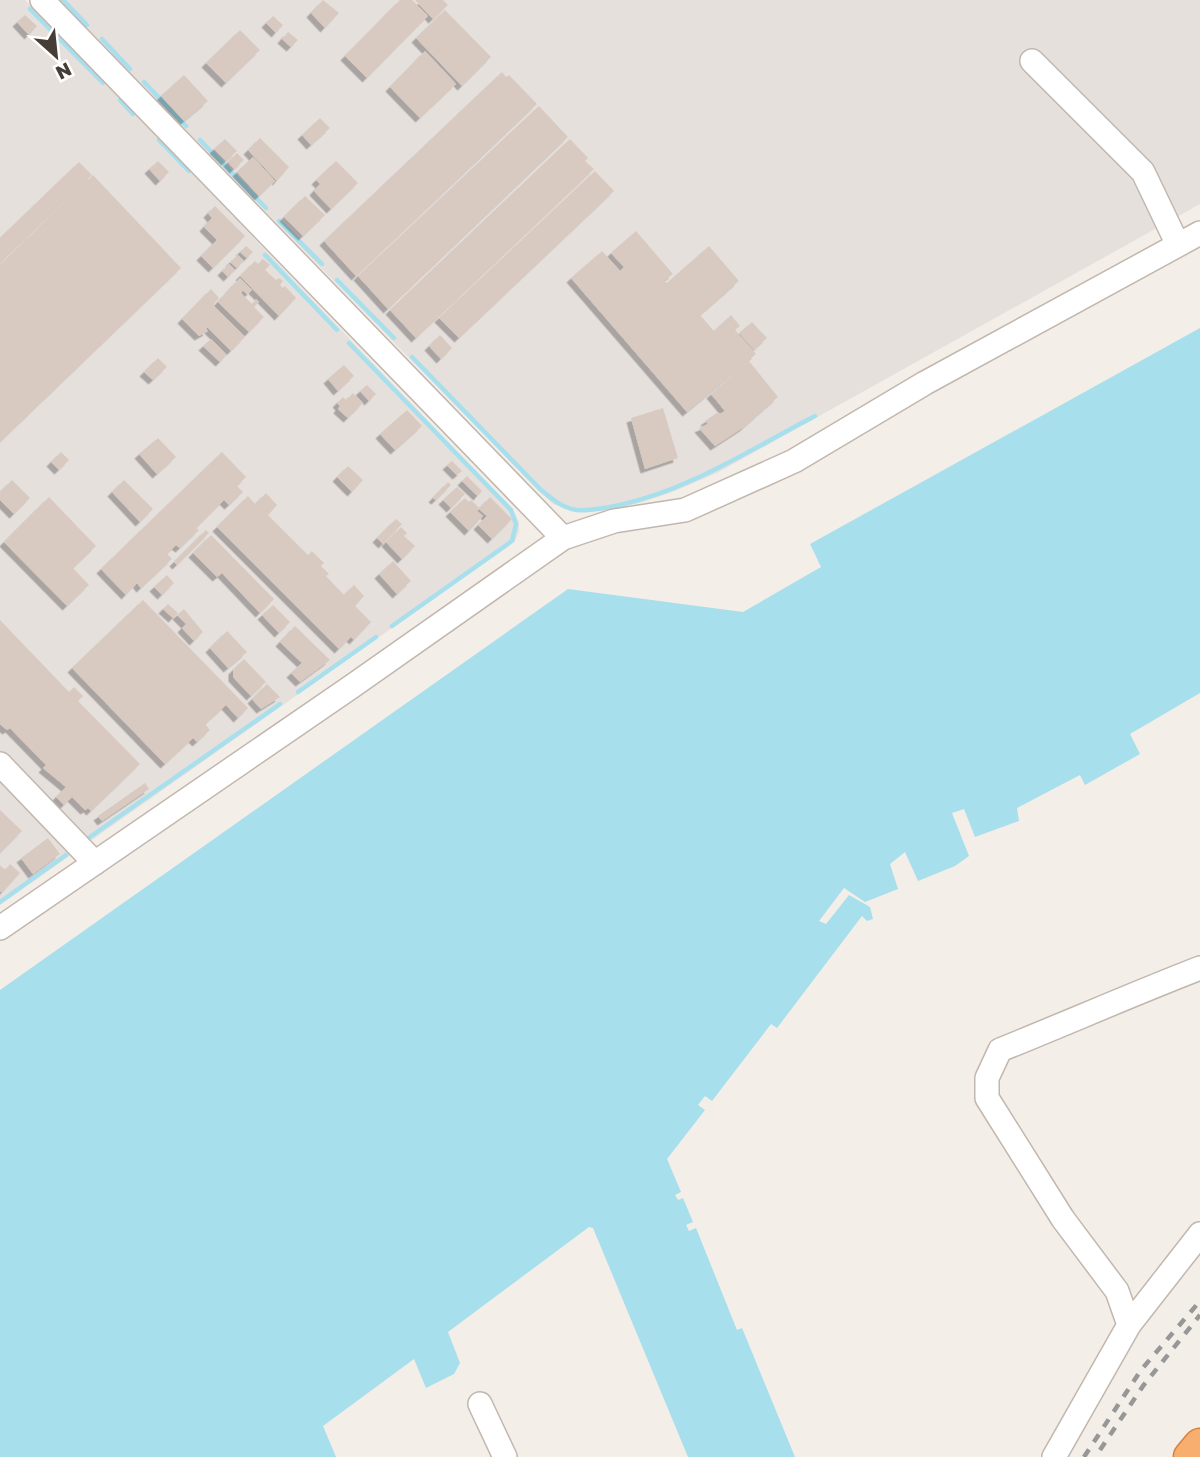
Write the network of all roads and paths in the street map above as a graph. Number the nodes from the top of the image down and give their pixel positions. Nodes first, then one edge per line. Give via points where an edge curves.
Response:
1 (42, 0) edge
2 (1032, 61) dead end
3 (1200, 233) edge
4 (1178, 245) junction
5 (563, 538) junction
6 (0, 764) edge
7 (95, 863) junction
8 (0, 928) edge
9 (1200, 968) edge
10 (1200, 1234) edge
11 (1129, 1325) junction
12 (480, 1404) dead end
13 (1200, 1445) edge
14 (505, 1457) edge
15 (1054, 1457) edge
16 (1190, 1457) edge

1 - 5 street
2 - 4 street via 1143,172
3 - 4 street
4 - 5 street via 925,383 794,461 685,510 614,522
5 - 7 street
6 - 7 street
7 - 8 street
9 - 11 street via 1000,1050 987,1078 987,1098 1063,1219 1117,1292
10 - 11 street
11 - 15 street
12 - 14 street
13 - 16 highway

